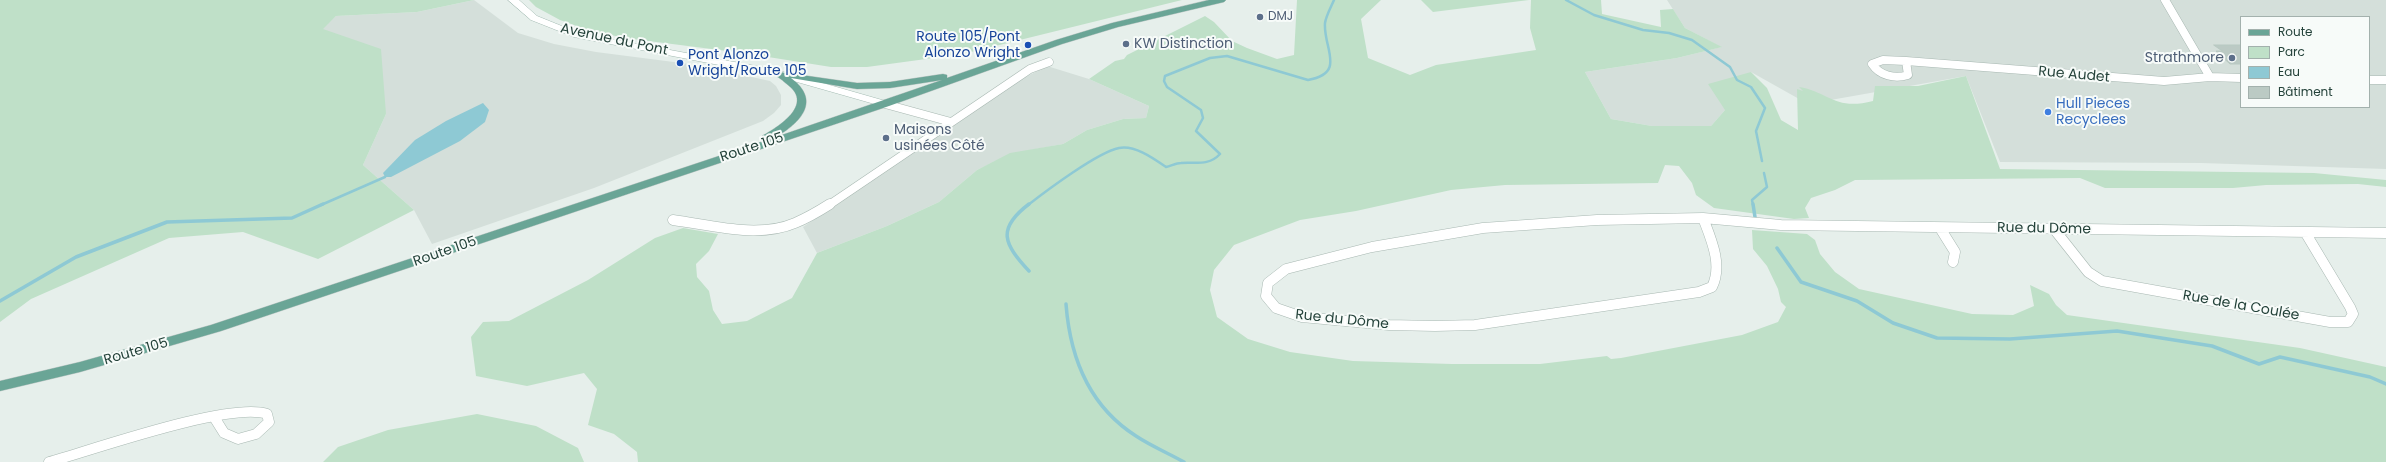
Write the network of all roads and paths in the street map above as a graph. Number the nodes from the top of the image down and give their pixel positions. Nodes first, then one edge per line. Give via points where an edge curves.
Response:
1 (513, 0) edge
2 (1221, 0) edge
3 (2166, 0) edge
4 (1059, 42) junction
5 (1906, 61) dead end
6 (1049, 62) dead end
7 (776, 73) junction
8 (2210, 77) junction
9 (2240, 78) edge
10 (2370, 80) edge
11 (2386, 80) edge
12 (885, 104) junction
13 (951, 122) junction
14 (740, 152) junction
15 (1703, 218) junction
16 (673, 220) dead end
17 (1940, 228) junction
18 (2054, 229) junction
19 (2305, 232) junction
20 (2386, 233) edge
21 (1953, 262) dead end
22 (0, 386) edge
23 (214, 417) dead end
24 (49, 462) edge

1 - 7 main road, Avenue du Pont via 534,18 577,35
2 - 4 main road via 1115,24
3 - 8 street
4 - 7 main road via 964,72 890,85 840,85
4 - 12 main road, Route 105
5 - 8 street, Rue Audet via 2147,80
6 - 13 street via 1024,73
7 - 12 main road, Avenue du Pont
7 - 14 main road via 800,89 802,96 799,112 786,126
8 - 9 street, Rue Audet
10 - 11 street
12 - 13 street
12 - 14 main road, Route 105
13 - 16 street via 829,205 794,224 767,230 753,230
14 - 22 main road, Route 105 via 216,328 111,359
15 - 15 street, Rue du Dôme via 1523,224 1388,244 1278,272 1268,283 1266,296 1276,308 1302,317 1389,325 1436,326 1475,324 1699,292 1712,286 1716,276 1712,241
15 - 17 street, Rue du Dôme via 1781,225
17 - 18 street, Rue du Dôme
17 - 21 street via 1955,252
18 - 19 street, Rue du Dôme
18 - 19 street, Rue de la Coulée via 2088,272 2106,282 2330,322 2348,322 2353,314 2350,307
19 - 20 street, Rue du Dôme
23 - 24 street via 151,432

